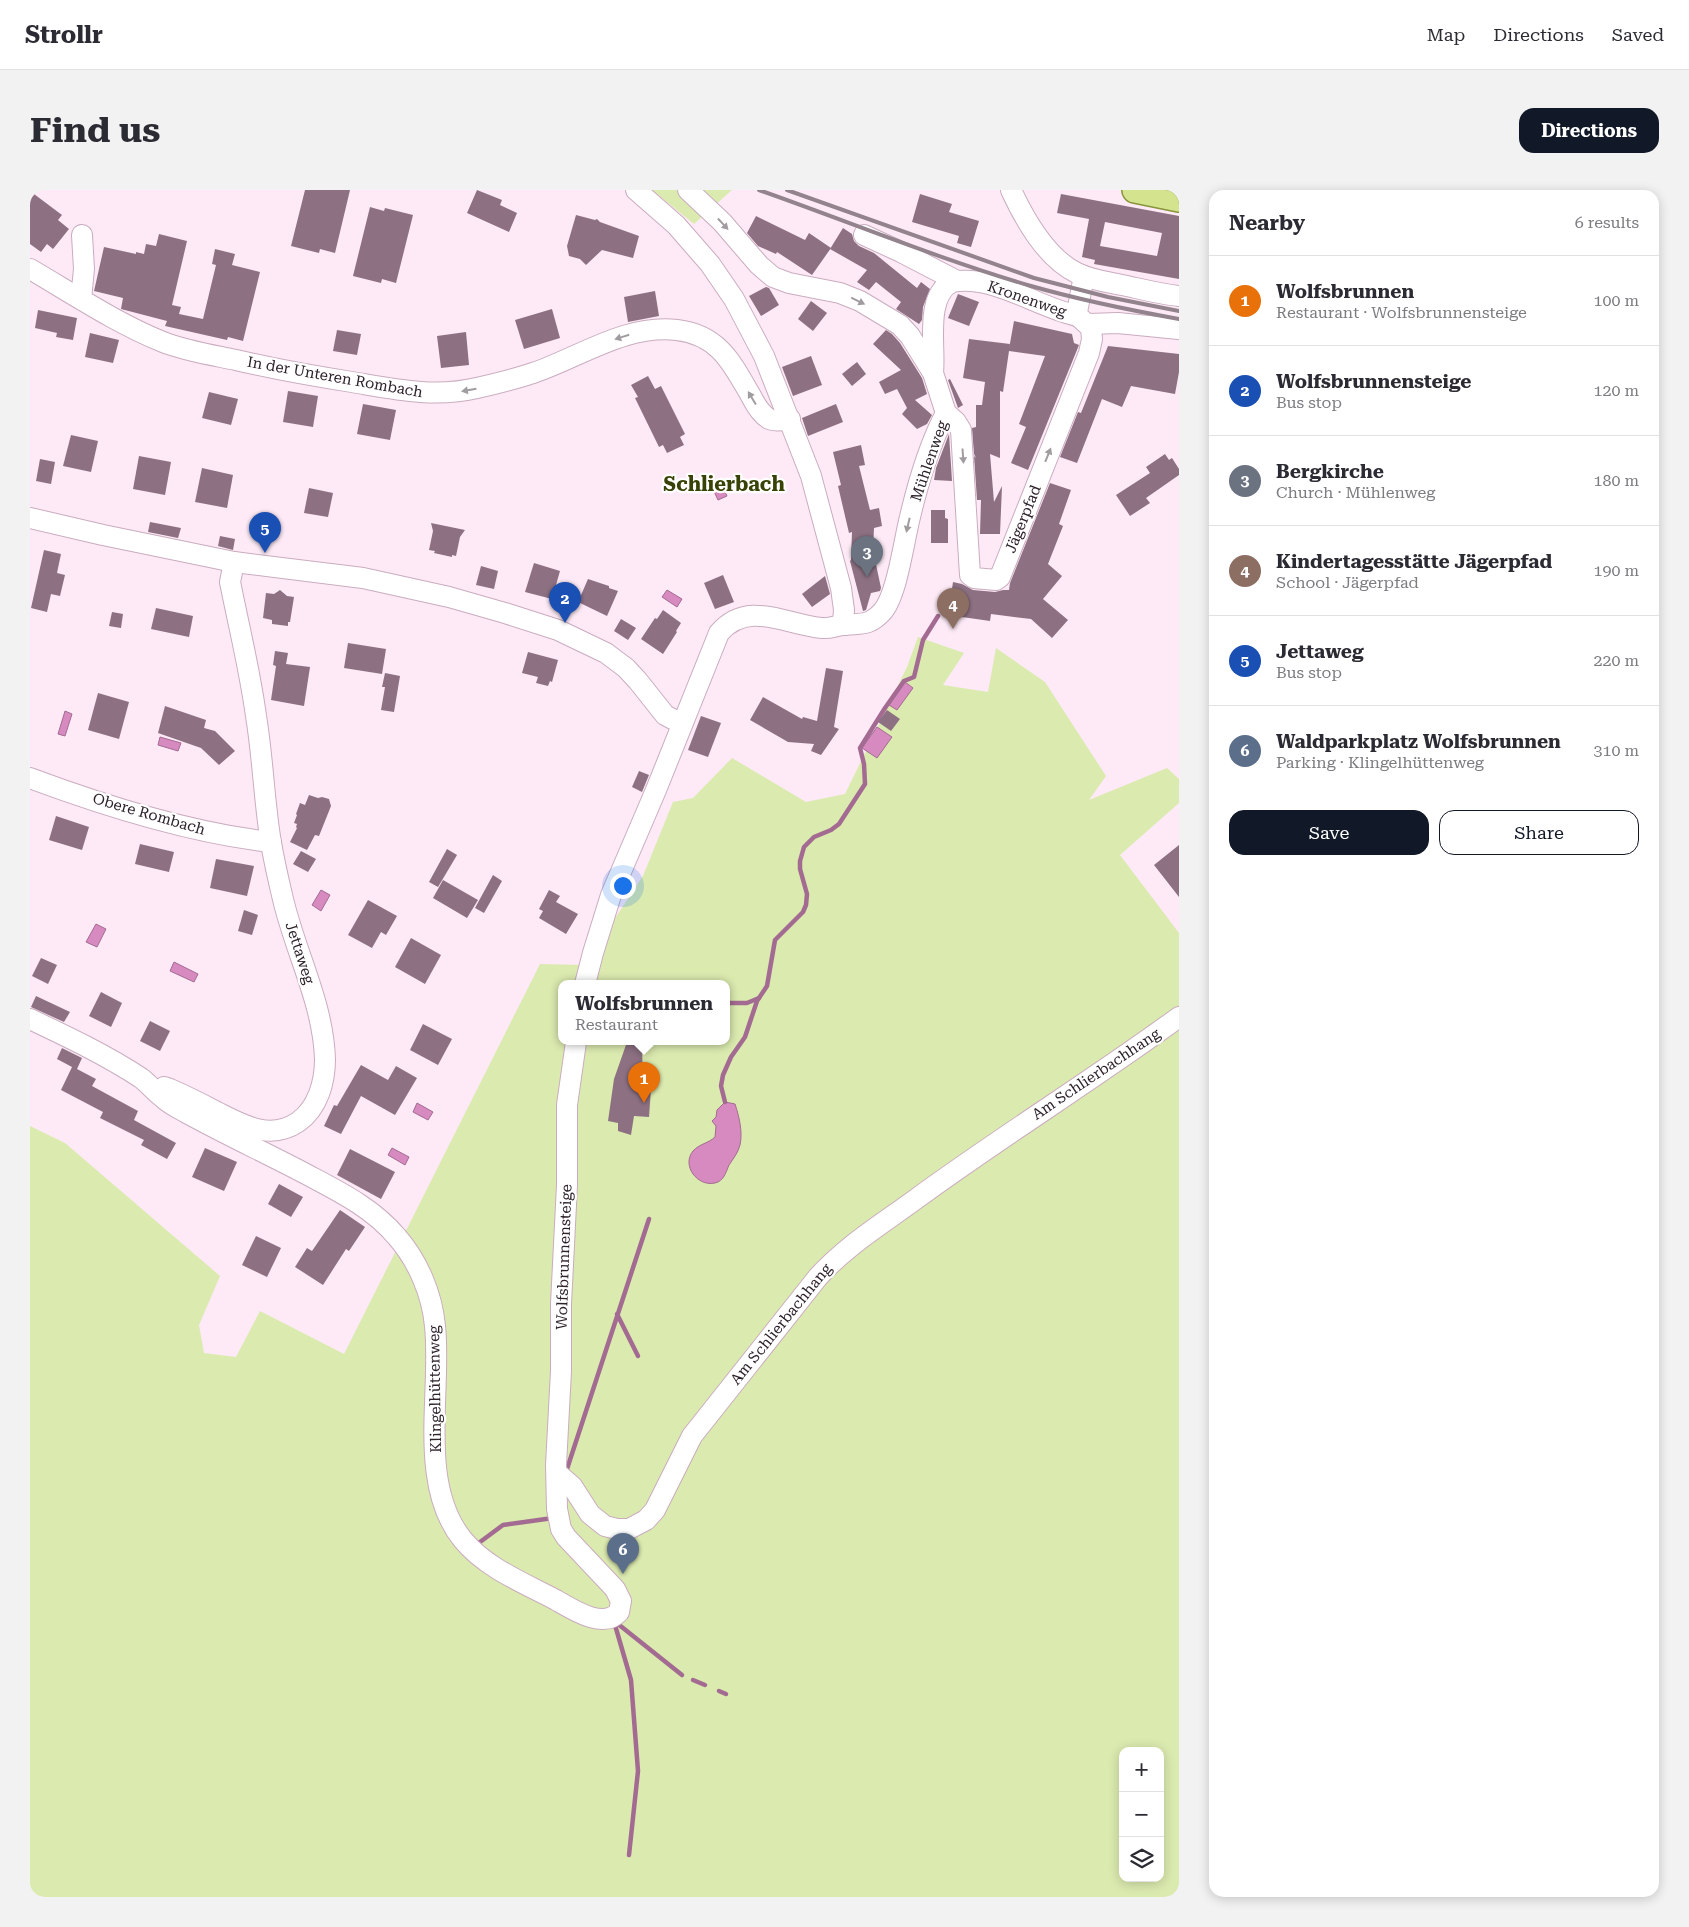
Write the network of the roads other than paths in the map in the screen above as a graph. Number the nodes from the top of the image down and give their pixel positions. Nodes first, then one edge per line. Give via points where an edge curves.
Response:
1 (636, 190) edge
2 (688, 190) edge
3 (1011, 190) edge
4 (1135, 190) edge
5 (1179, 199) edge
6 (82, 235) dead end
7 (864, 236) dead end
8 (30, 269) edge
9 (1084, 276) junction
10 (957, 281) junction
11 (1179, 296) edge
12 (81, 299) junction
13 (1083, 320) junction
14 (1179, 329) edge
15 (929, 365) junction
16 (946, 413) junction
17 (790, 419) junction
18 (30, 518) edge
19 (234, 562) junction
20 (843, 624) junction
21 (682, 724) junction
22 (30, 778) edge
23 (271, 842) junction
24 (586, 980) edge
25 (1179, 1016) edge
26 (30, 1019) edge
27 (576, 1045) edge
28 (151, 1087) junction
29 (557, 1473) junction

1 - 17 street via 687,236 726,286 764,356
2 -> 15 street, Mühlenweg via 773,277 832,290 860,301 900,325
3 - 9 street via 1051,254 1070,270
4 - 5 main road
6 - 12 street via 84,269
7 - 10 street
8 - 12 street, In der Unteren Rombach
9 - 11 street
9 - 13 street, Jägerpfad via 1077,312
10 - 13 street, Kronenweg via 993,286
10 - 15 street via 944,288 936,306
17 -> 12 street, In der Unteren Rombach via 772,420 762,413 718,346 704,337 675,330 634,333 534,373 476,388 451,393 412,392 291,372 181,348 118,321
13 - 14 street, Kronenweg
16 -> 13 street, Jägerpfad via 961,430 970,575 996,580 1000,577 1089,353 1092,333
15 - 16 street, Mühlenweg
16 -> 20 street, Mühlenweg via 920,481 892,597 882,612 870,621
17 - 20 street via 809,468 834,561 844,604
18 - 19 street
19 - 21 street via 386,583 449,597 558,630 606,653 626,668 665,715
19 - 23 street, Jettaweg via 230,582 256,716
20 - 21 street via 823,628 752,615 735,619 719,633
21 - 24 street via 611,895
22 - 23 street, Obere Rombach via 179,824 242,839
23 - 28 street, Jettaweg via 282,897 311,987 324,1042 325,1068 318,1096 299,1122 270,1131 248,1128 170,1088
25 - 29 street, Am Schlierbachhang via 960,1167 832,1261 692,1436 655,1510 646,1520 629,1529 605,1526 590,1514 572,1486
26 - 28 street, Klingelhüttenweg via 102,1055
27 - 29 street, Wolfsbrunnensteige via 566,1105 568,1184
28 - 29 street, Klingelhüttenweg via 187,1113 340,1192 374,1214 398,1237 418,1268 433,1313 436,1336 436,1467 443,1501 454,1526 467,1545 500,1571 585,1615 612,1618 621,1609 619,1594 561,1529 557,1509

